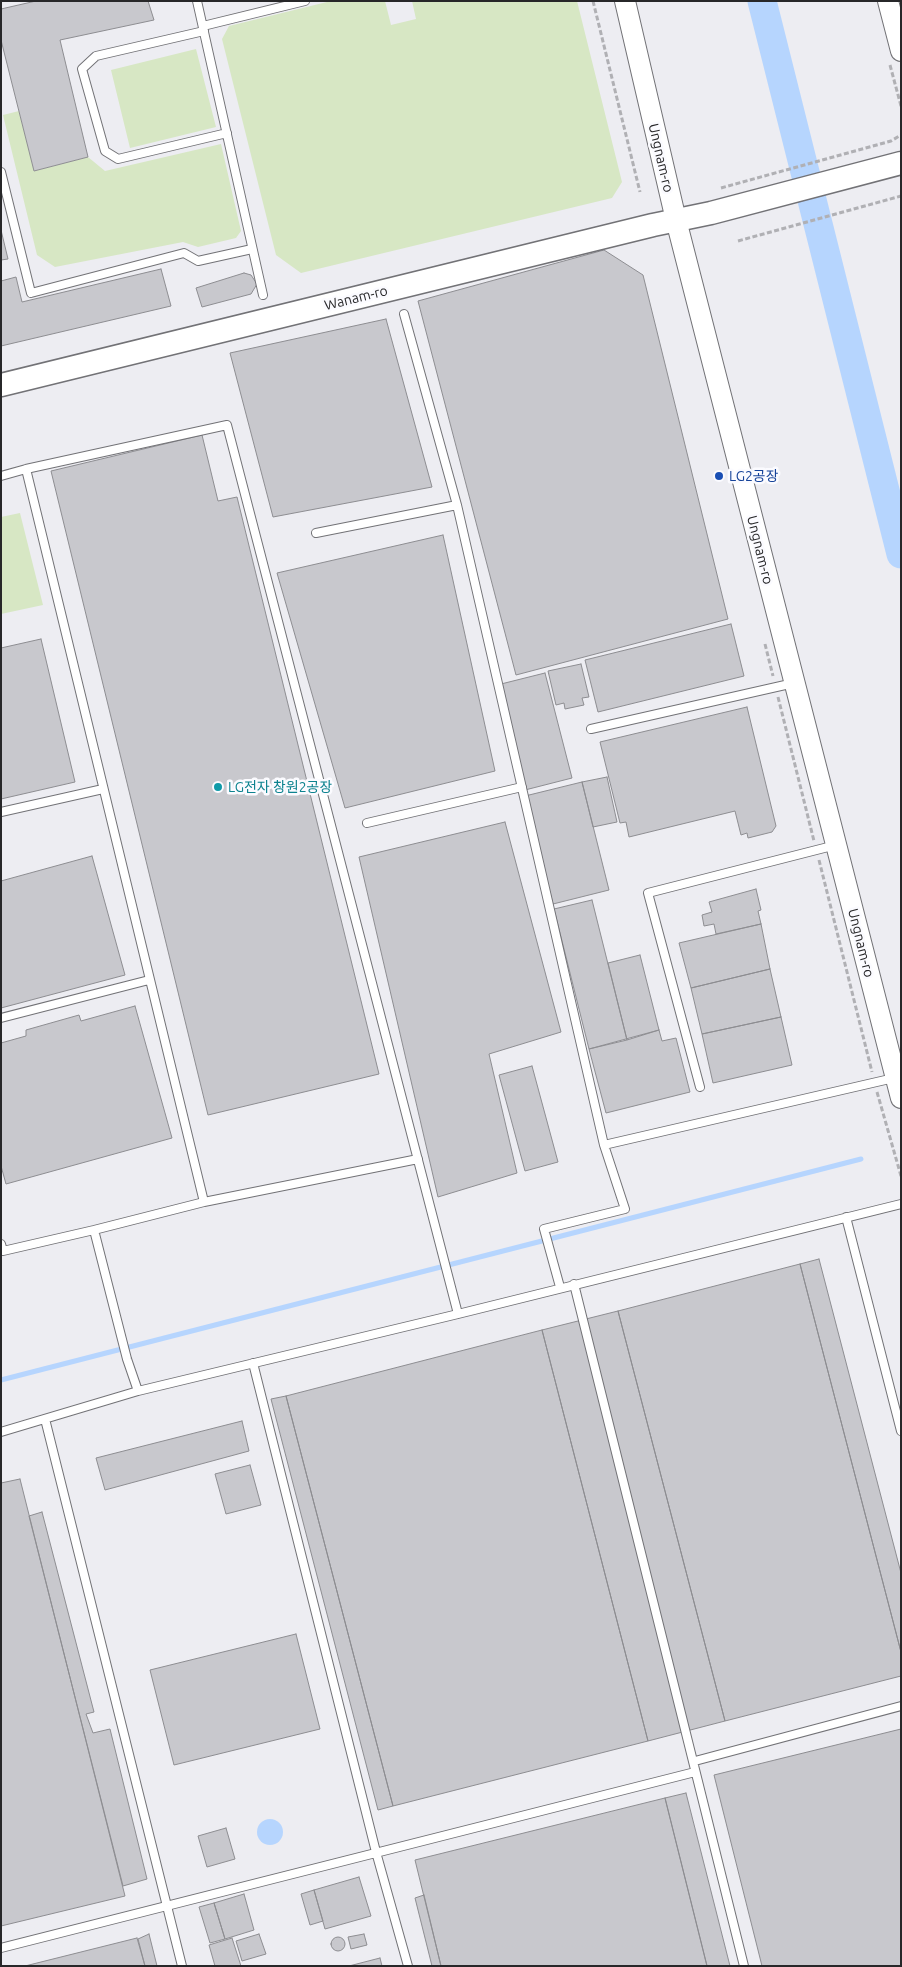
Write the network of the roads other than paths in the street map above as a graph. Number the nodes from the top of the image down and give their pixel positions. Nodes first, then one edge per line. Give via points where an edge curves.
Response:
1 (197, 1) edge
2 (305, 1) edge
3 (625, 1) edge
4 (888, 1) edge
5 (203, 29) junction
6 (901, 51) edge
7 (227, 133) junction
8 (901, 163) edge
9 (1, 172) edge
10 (676, 220) junction
11 (252, 249) junction
12 (262, 294) dead end
13 (404, 314) dead end
14 (1, 385) edge
15 (26, 470) junction
16 (1, 476) edge
17 (457, 505) junction
18 (316, 534) dead end
19 (785, 685) junction
20 (591, 729) dead end
21 (522, 787) junction
22 (103, 789) junction
23 (1, 812) edge
24 (367, 822) dead end
25 (836, 845) junction
26 (149, 980) junction
27 (1, 1018) edge
28 (895, 1078) junction
29 (700, 1087) dead end
30 (901, 1098) edge
31 (604, 1145) junction
32 (418, 1159) junction
33 (204, 1202) junction
34 (901, 1204) edge
35 (846, 1217) junction
36 (94, 1230) junction
37 (2, 1249) edge
38 (574, 1284) junction
39 (560, 1287) junction
40 (458, 1314) junction
41 (253, 1363) junction
42 (138, 1391) junction
43 (45, 1419) junction
44 (901, 1431) edge
45 (1, 1432) edge
46 (901, 1706) edge
47 (694, 1760) junction
48 (695, 1772) junction
49 (376, 1852) junction
50 (168, 1905) junction
51 (1, 1948) edge
52 (182, 1966) edge
53 (408, 1966) edge
54 (744, 1966) edge

1 - 5 lane
2 - 5 lane
3 - 10 street, Ungnam-ro
4 - 6 street
5 - 7 lane
5 - 7 lane via 96,56 82,69 104,151 118,159
7 - 11 lane
8 - 10 main road, Wanam-ro
9 - 11 lane via 31,293 184,254 198,261
10 - 14 main road, Wanam-ro
10 - 19 street, Ungnam-ro
11 - 12 lane
13 - 17 lane
15 - 16 lane
15 - 22 lane
15 - 32 lane via 227,426
17 - 18 lane
17 - 21 lane
19 - 20 lane
19 - 25 street, Ungnam-ro
21 - 24 lane
21 - 31 lane
22 - 23 lane
22 - 26 lane
25 - 28 street, Ungnam-ro
25 - 29 lane via 648,893
26 - 27 lane
26 - 33 lane
28 - 30 street, Ungnam-ro
28 - 31 lane
31 - 39 lane via 625,1209 544,1229
32 - 33 lane
32 - 40 lane
33 - 36 lane
34 - 35 lane
35 - 38 lane
35 - 44 lane
36 - 37 lane
36 - 42 lane
38 - 39 lane
38 - 47 lane
39 - 40 lane
40 - 41 lane
41 - 42 lane
41 - 49 lane
42 - 43 lane
43 - 45 lane
43 - 50 lane
46 - 47 lane
47 - 48 lane
48 - 49 lane
48 - 54 lane
49 - 50 lane
49 - 53 lane
50 - 51 lane
50 - 52 lane

